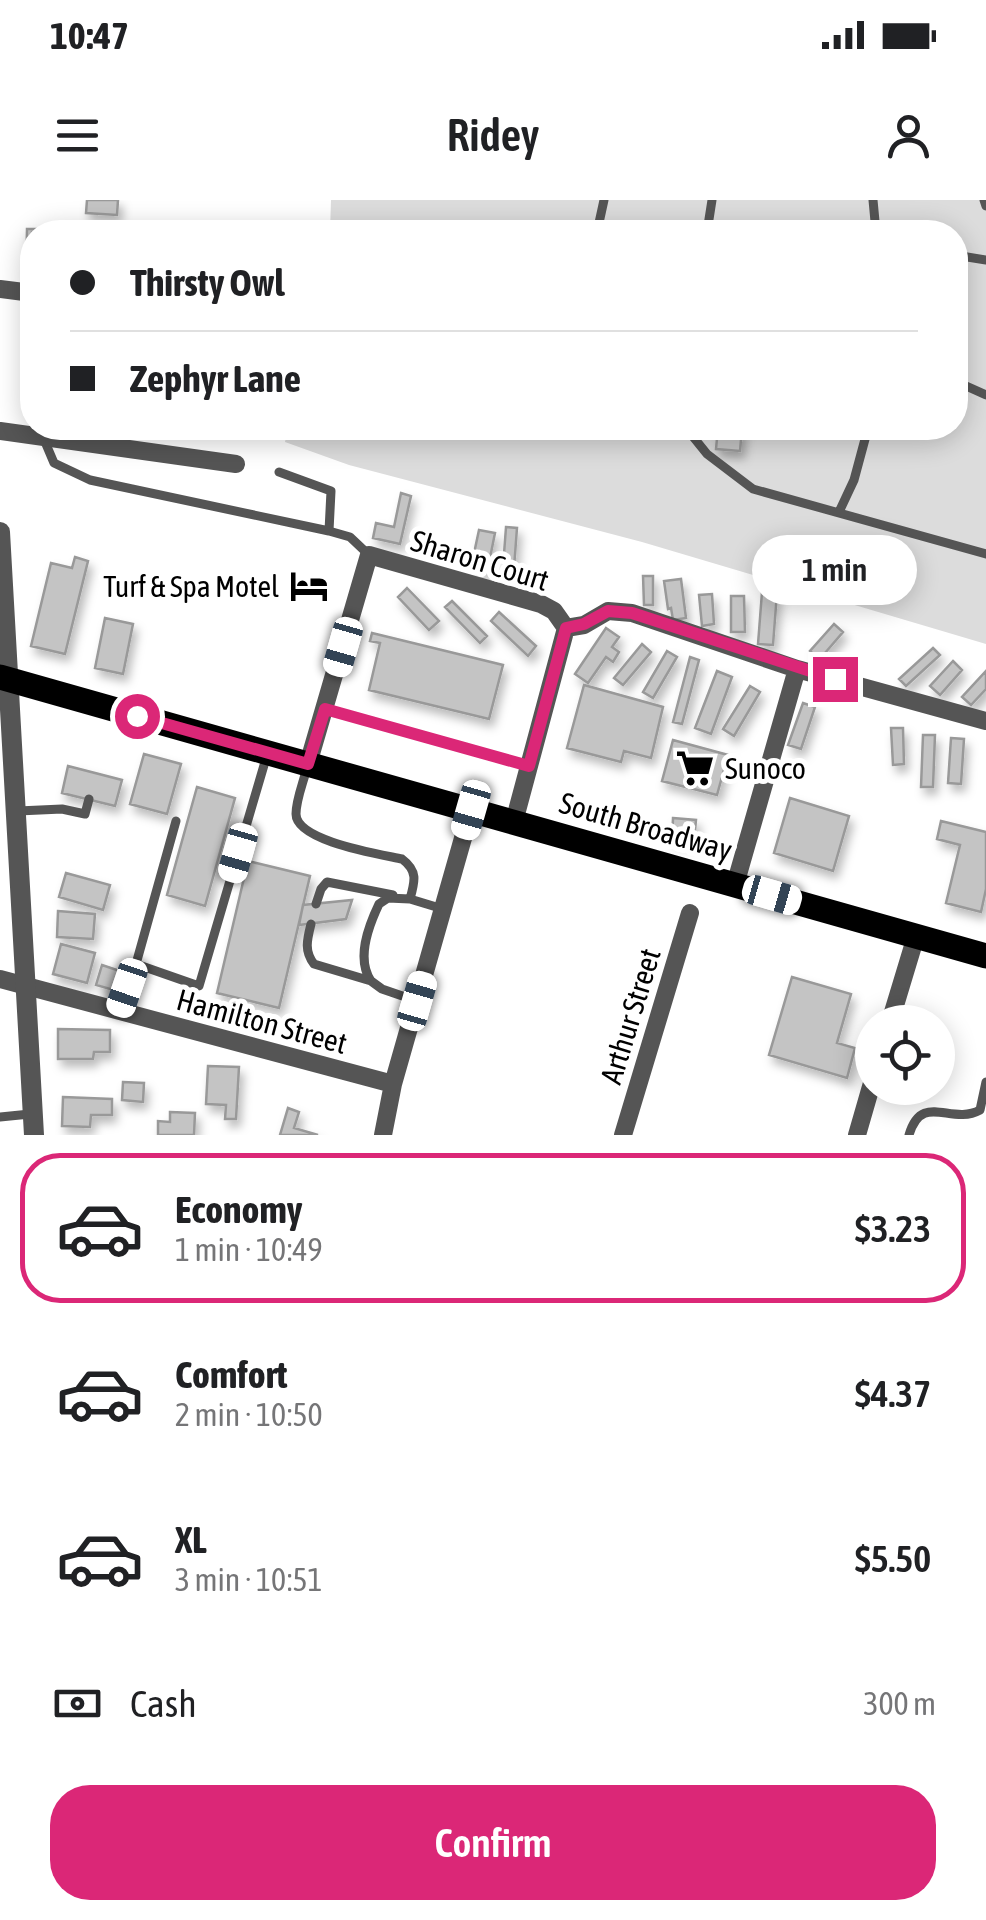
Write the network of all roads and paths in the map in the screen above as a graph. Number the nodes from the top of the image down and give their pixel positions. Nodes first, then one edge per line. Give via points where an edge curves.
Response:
1 (44, 440) edge
2 (64, 440) edge
3 (696, 440) edge
4 (865, 440) edge
5 (236, 464) dead end
6 (279, 472) dead end
7 (839, 512) junction
8 (330, 531) junction
9 (0, 532) edge
10 (986, 554) edge
11 (369, 555) junction
12 (566, 628) junction
13 (797, 669) junction
14 (5, 678) edge
15 (325, 709) junction
16 (986, 720) edge
17 (268, 753) junction
18 (308, 764) junction
19 (529, 766) junction
20 (89, 800) dead end
21 (471, 810) junction
22 (16, 811) junction
23 (176, 821) dead end
24 (514, 822) junction
25 (8, 831) edge
26 (736, 884) junction
27 (398, 896) junction
28 (410, 899) junction
29 (316, 904) dead end
30 (443, 910) junction
31 (690, 913) dead end
32 (311, 924) dead end
33 (916, 936) junction
34 (986, 956) edge
35 (136, 964) junction
36 (0, 980) edge
37 (372, 982) junction
38 (24, 986) junction
39 (417, 1001) junction
40 (895, 1005) edge
41 (119, 1011) junction
42 (986, 1082) edge
43 (393, 1084) junction
44 (866, 1105) edge
45 (0, 1116) edge
46 (34, 1125) edge
47 (383, 1135) edge
48 (623, 1135) edge
49 (857, 1135) edge
50 (910, 1135) edge

1 - 8 lane via 54,463 90,480
2 - 5 street
3 - 7 lane via 754,489
4 - 7 lane
6 - 8 lane via 330,491
7 - 10 lane
8 - 11 lane via 350,537
9 - 14 street
11 - 12 street, Sharon Court via 541,604
11 - 15 street
12 - 13 street via 608,611 632,613
12 - 19 street
13 - 16 street
13 - 26 street
14 - 17 main road, South Broadway
14 - 22 street
15 - 18 street
15 - 19 lane
17 - 18 main road, South Broadway
17 - 35 lane via 199,986
18 - 21 main road, South Broadway
18 - 28 lane via 296,817 300,827 402,860 415,874
19 - 24 street
20 - 22 lane via 85,814
21 - 24 main road, South Broadway
21 - 30 street
22 - 25 street
23 - 35 lane
24 - 26 main road, South Broadway
25 - 38 street
26 - 33 main road, South Broadway
27 - 28 lane
27 - 29 lane via 328,882
27 - 37 lane via 378,904 373,917 364,958
28 - 30 lane
30 - 39 street
31 - 48 street, Arthur Street
32 - 37 lane via 306,944 314,964
33 - 34 main road, South Broadway
33 - 40 street
35 - 41 lane
36 - 38 street, Hamilton Street
37 - 39 lane
38 - 41 street, Hamilton Street
38 - 46 street
39 - 43 street
41 - 43 street, Hamilton Street
42 - 50 lane via 980,1110 923,1113
43 - 47 street
44 - 49 street
45 - 46 lane

